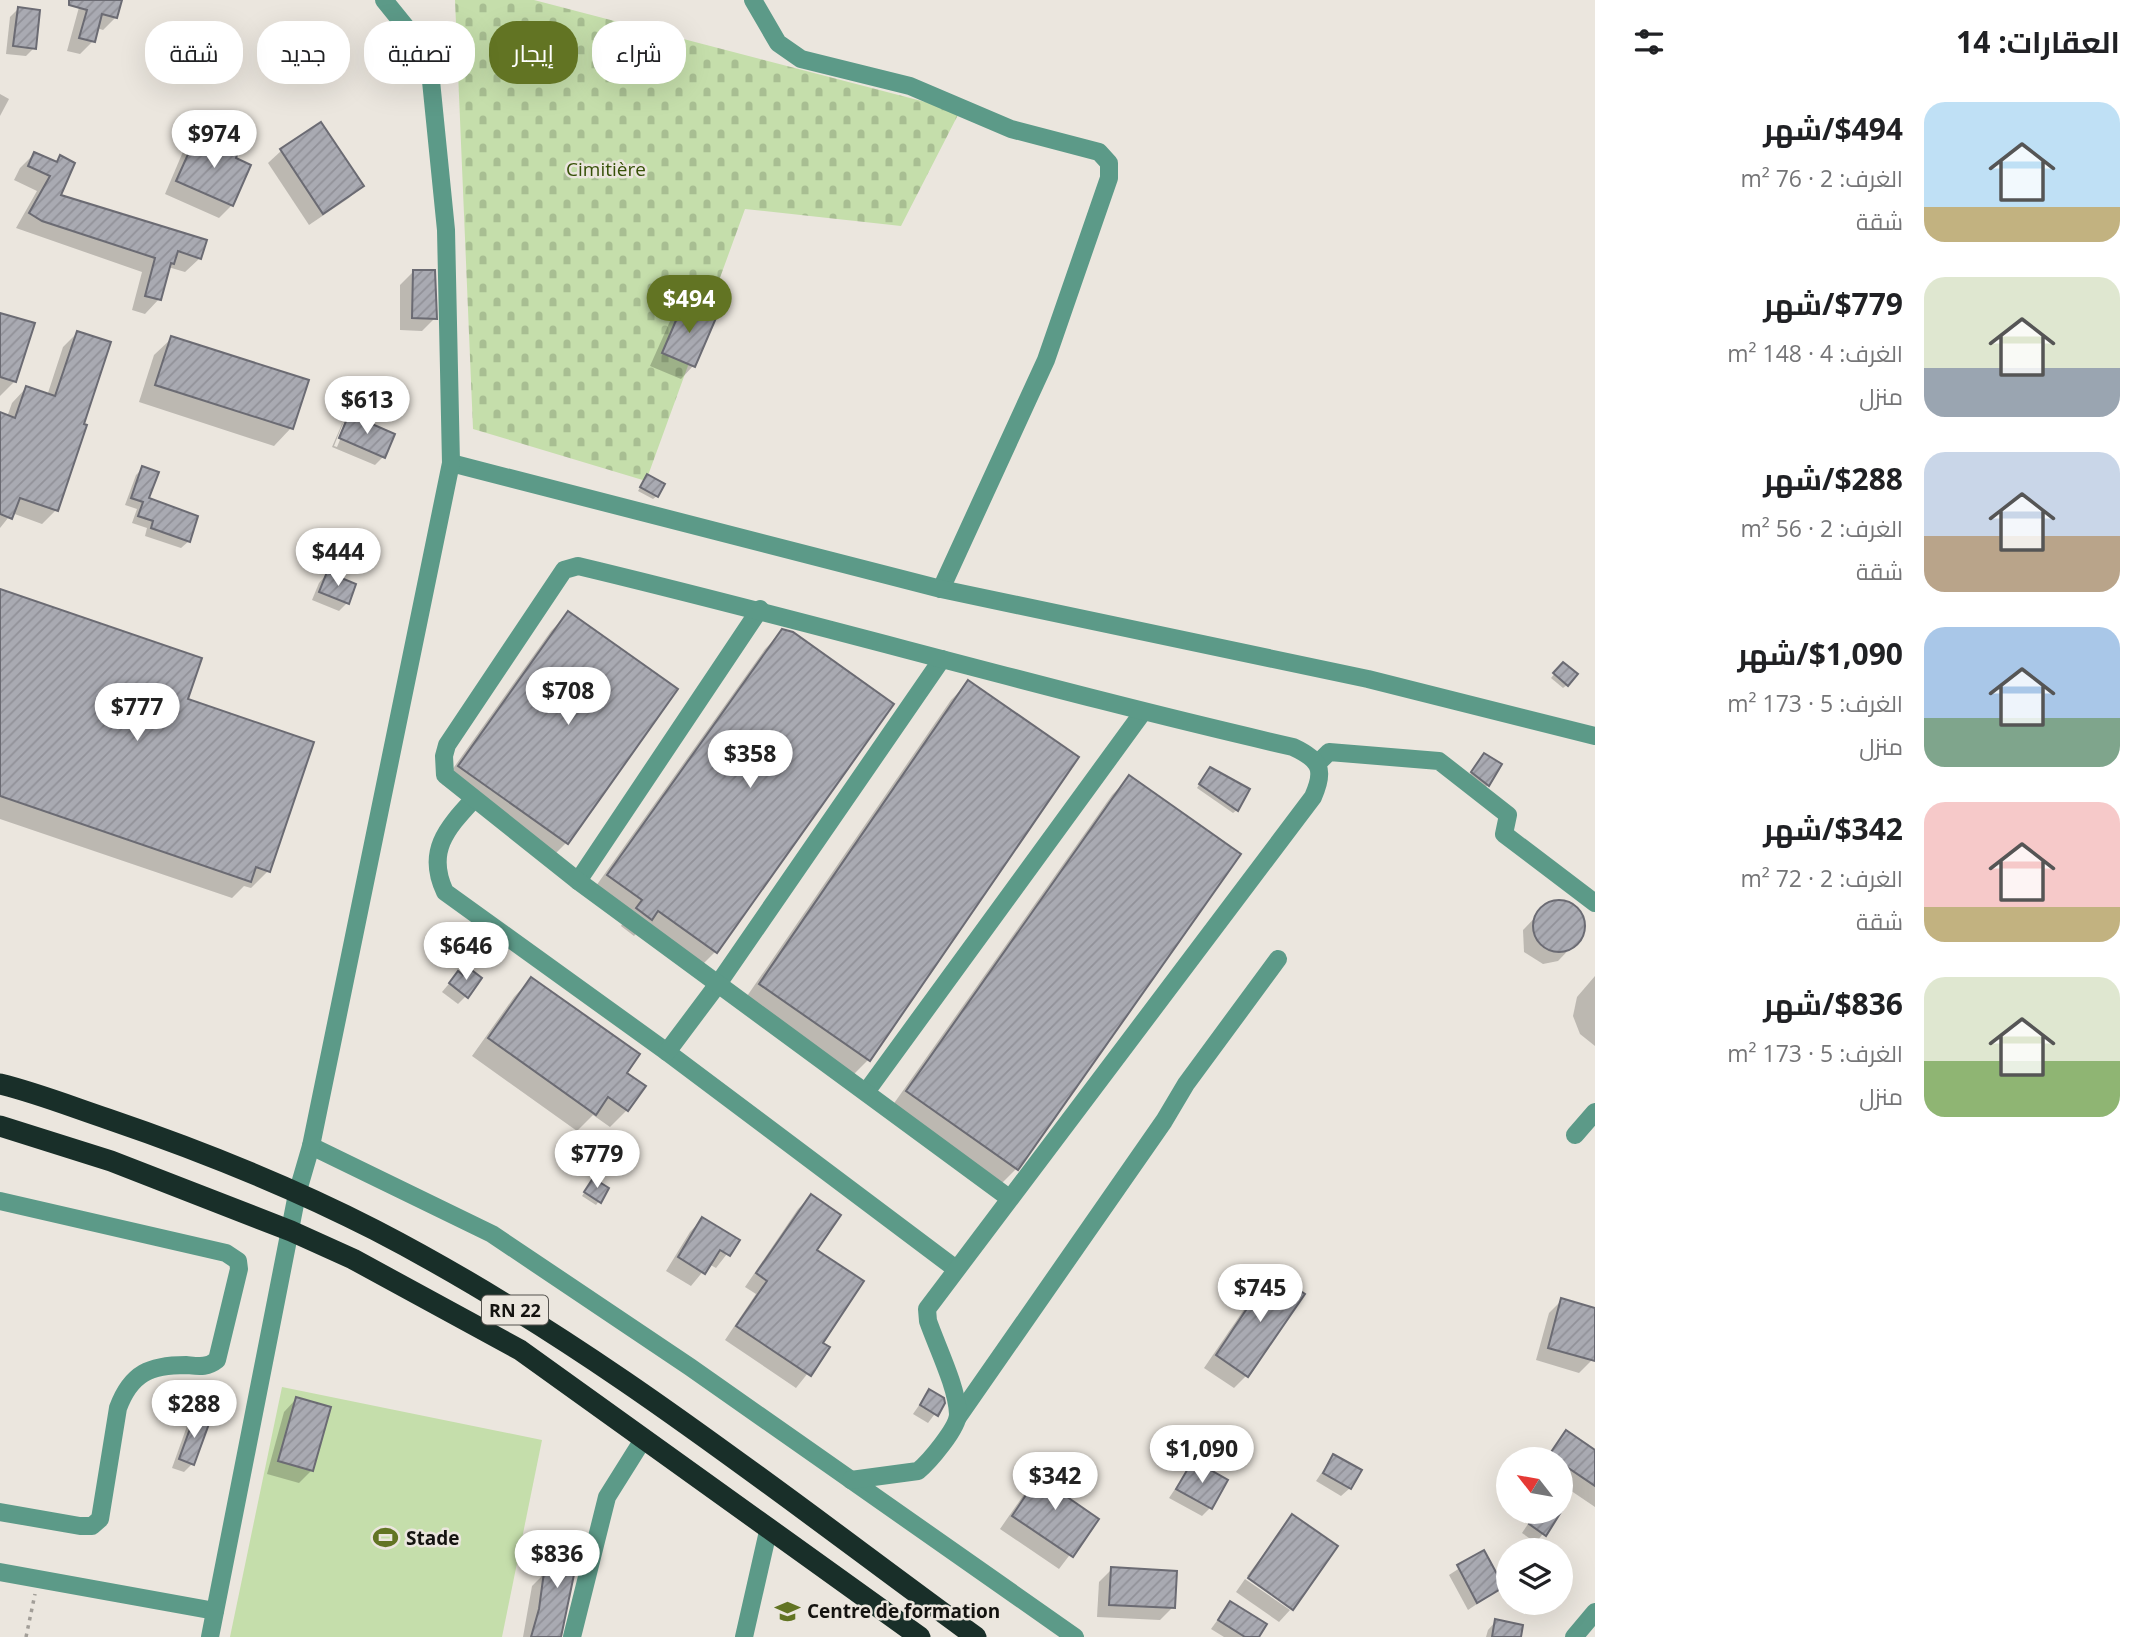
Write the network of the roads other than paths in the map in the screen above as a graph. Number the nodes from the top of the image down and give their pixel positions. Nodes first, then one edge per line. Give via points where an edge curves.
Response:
1 (384, 0) edge
2 (752, 0) edge
3 (451, 463) junction
4 (941, 589) junction
5 (760, 609) junction
6 (942, 659) junction
7 (1143, 712) junction
8 (1595, 736) edge
9 (1317, 764) junction
10 (473, 800) junction
11 (578, 881) junction
12 (1595, 903) edge
13 (1278, 959) dead end
14 (718, 984) junction
15 (667, 1052) junction
16 (0, 1084) edge
17 (866, 1092) junction
18 (1595, 1112) edge
19 (0, 1126) edge
20 (1575, 1135) dead end
21 (311, 1146) junction
22 (297, 1194) junction
23 (1009, 1198) junction
24 (0, 1201) edge
25 (291, 1231) junction
26 (956, 1269) junction
27 (958, 1417) junction
28 (644, 1438) junction
29 (901, 1459) dead end
30 (886, 1476) junction
31 (851, 1480) junction
32 (874, 1496) junction
33 (0, 1512) edge
34 (769, 1527) junction
35 (0, 1572) edge
36 (215, 1612) junction
37 (1595, 1612) edge
38 (209, 1637) edge
39 (572, 1637) edge
40 (744, 1637) edge
41 (920, 1637) edge
42 (976, 1637) edge
43 (1074, 1637) edge
44 (1574, 1637) edge

1 - 3 street via 418,42 430,71 446,230
2 - 4 street via 778,43 800,59 910,86 1011,129 1099,152 1109,163 1109,178 1046,360
3 - 4 street
3 - 21 street
4 - 8 street via 1368,679
5 - 6 street
5 - 10 street via 578,566 564,570 447,745 445,775
5 - 11 street
6 - 7 street
6 - 14 street
7 - 9 street via 1293,747
7 - 17 street
9 - 12 street via 1329,752 1439,761 1508,815 1504,834
9 - 23 street via 1321,778 1313,797
10 - 11 street
10 - 15 street via 447,829 438,852 436,873 446,892
11 - 14 street
13 - 27 street via 1186,1084
14 - 15 street
14 - 17 street
15 - 26 street
16 - 22 highway, RN 22 via 188,1146
17 - 23 street
18 - 20 street
19 - 25 highway, RN 22 via 111,1161
21 - 22 street
21 - 31 street via 492,1234
22 - 25 street
22 - 42 highway, RN 22 via 375,1230 501,1301 623,1379
23 - 26 street
24 - 33 street via 226,1253 238,1261 239,1269 217,1360 202,1367 162,1367 138,1374 124,1393 100,1519 92,1526 80,1526
25 - 28 highway, RN 22 via 353,1259 520,1350
25 - 36 street
26 - 27 street via 928,1309 928,1321
27 - 30 street via 926,1465 918,1471
28 - 34 highway, RN 22
28 - 39 street via 607,1497
29 - 30 street
30 - 31 street
30 - 32 street
31 - 32 street
32 - 43 street
34 - 40 street
34 - 41 highway, RN 22
35 - 36 street
36 - 38 street
37 - 44 street

